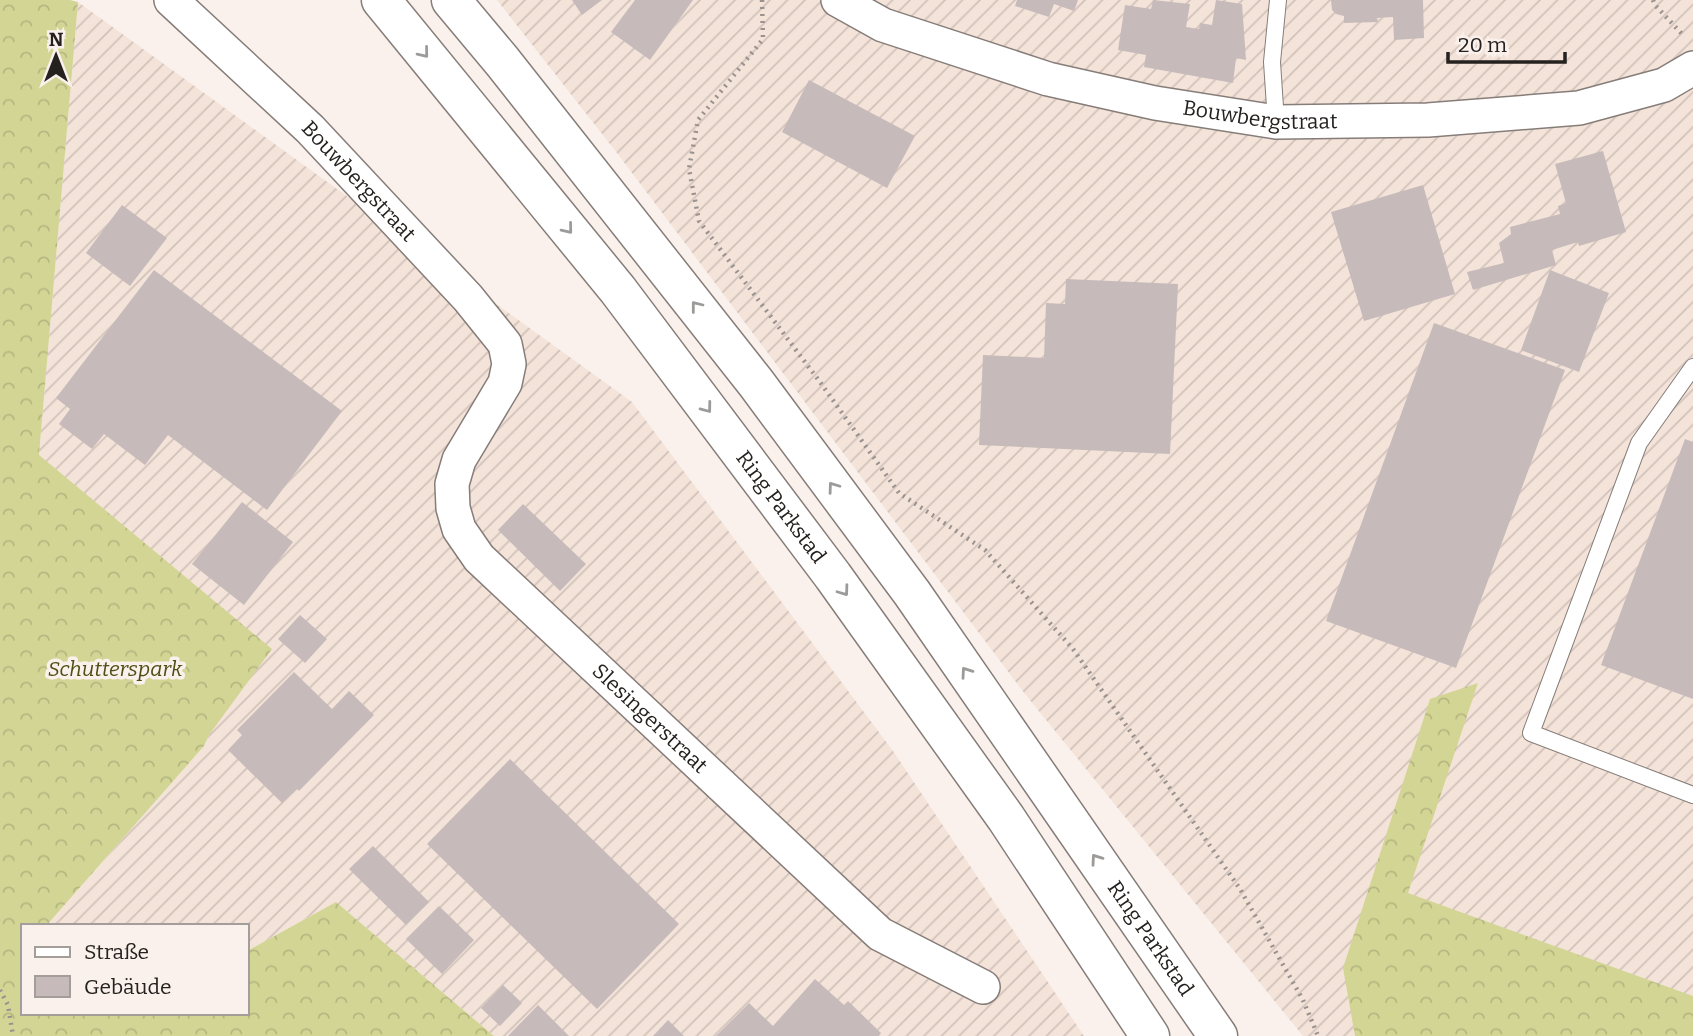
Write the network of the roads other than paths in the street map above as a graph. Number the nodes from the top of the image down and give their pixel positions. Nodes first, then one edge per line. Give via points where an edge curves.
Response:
1 (171, 0) edge
2 (381, 0) edge
3 (451, 0) edge
4 (838, 0) edge
5 (1278, 0) edge
6 (1689, 53) edge
7 (1276, 122) junction
8 (1693, 367) edge
9 (505, 383) joint
10 (1693, 795) edge
11 (983, 987) dead end
12 (1150, 1036) edge
13 (1218, 1036) edge

1 - 9 street, Bouwbergstraat via 310,129 468,298 505,344 509,364
2 -> 12 highway, Ring Parkstad via 618,290 833,576 1006,818
13 -> 3 highway, Ring Parkstad via 912,593 781,416
4 - 7 street, Bouwbergstraat via 883,24 1048,79 1155,103
5 - 7 lane via 1272,62
6 - 7 street, Bouwbergstraat via 1664,85 1578,108 1428,120
8 - 10 lane via 1639,443 1531,733
9 - 11 street, Slesingerstraat via 459,460 452,484 459,529 479,558 880,934

